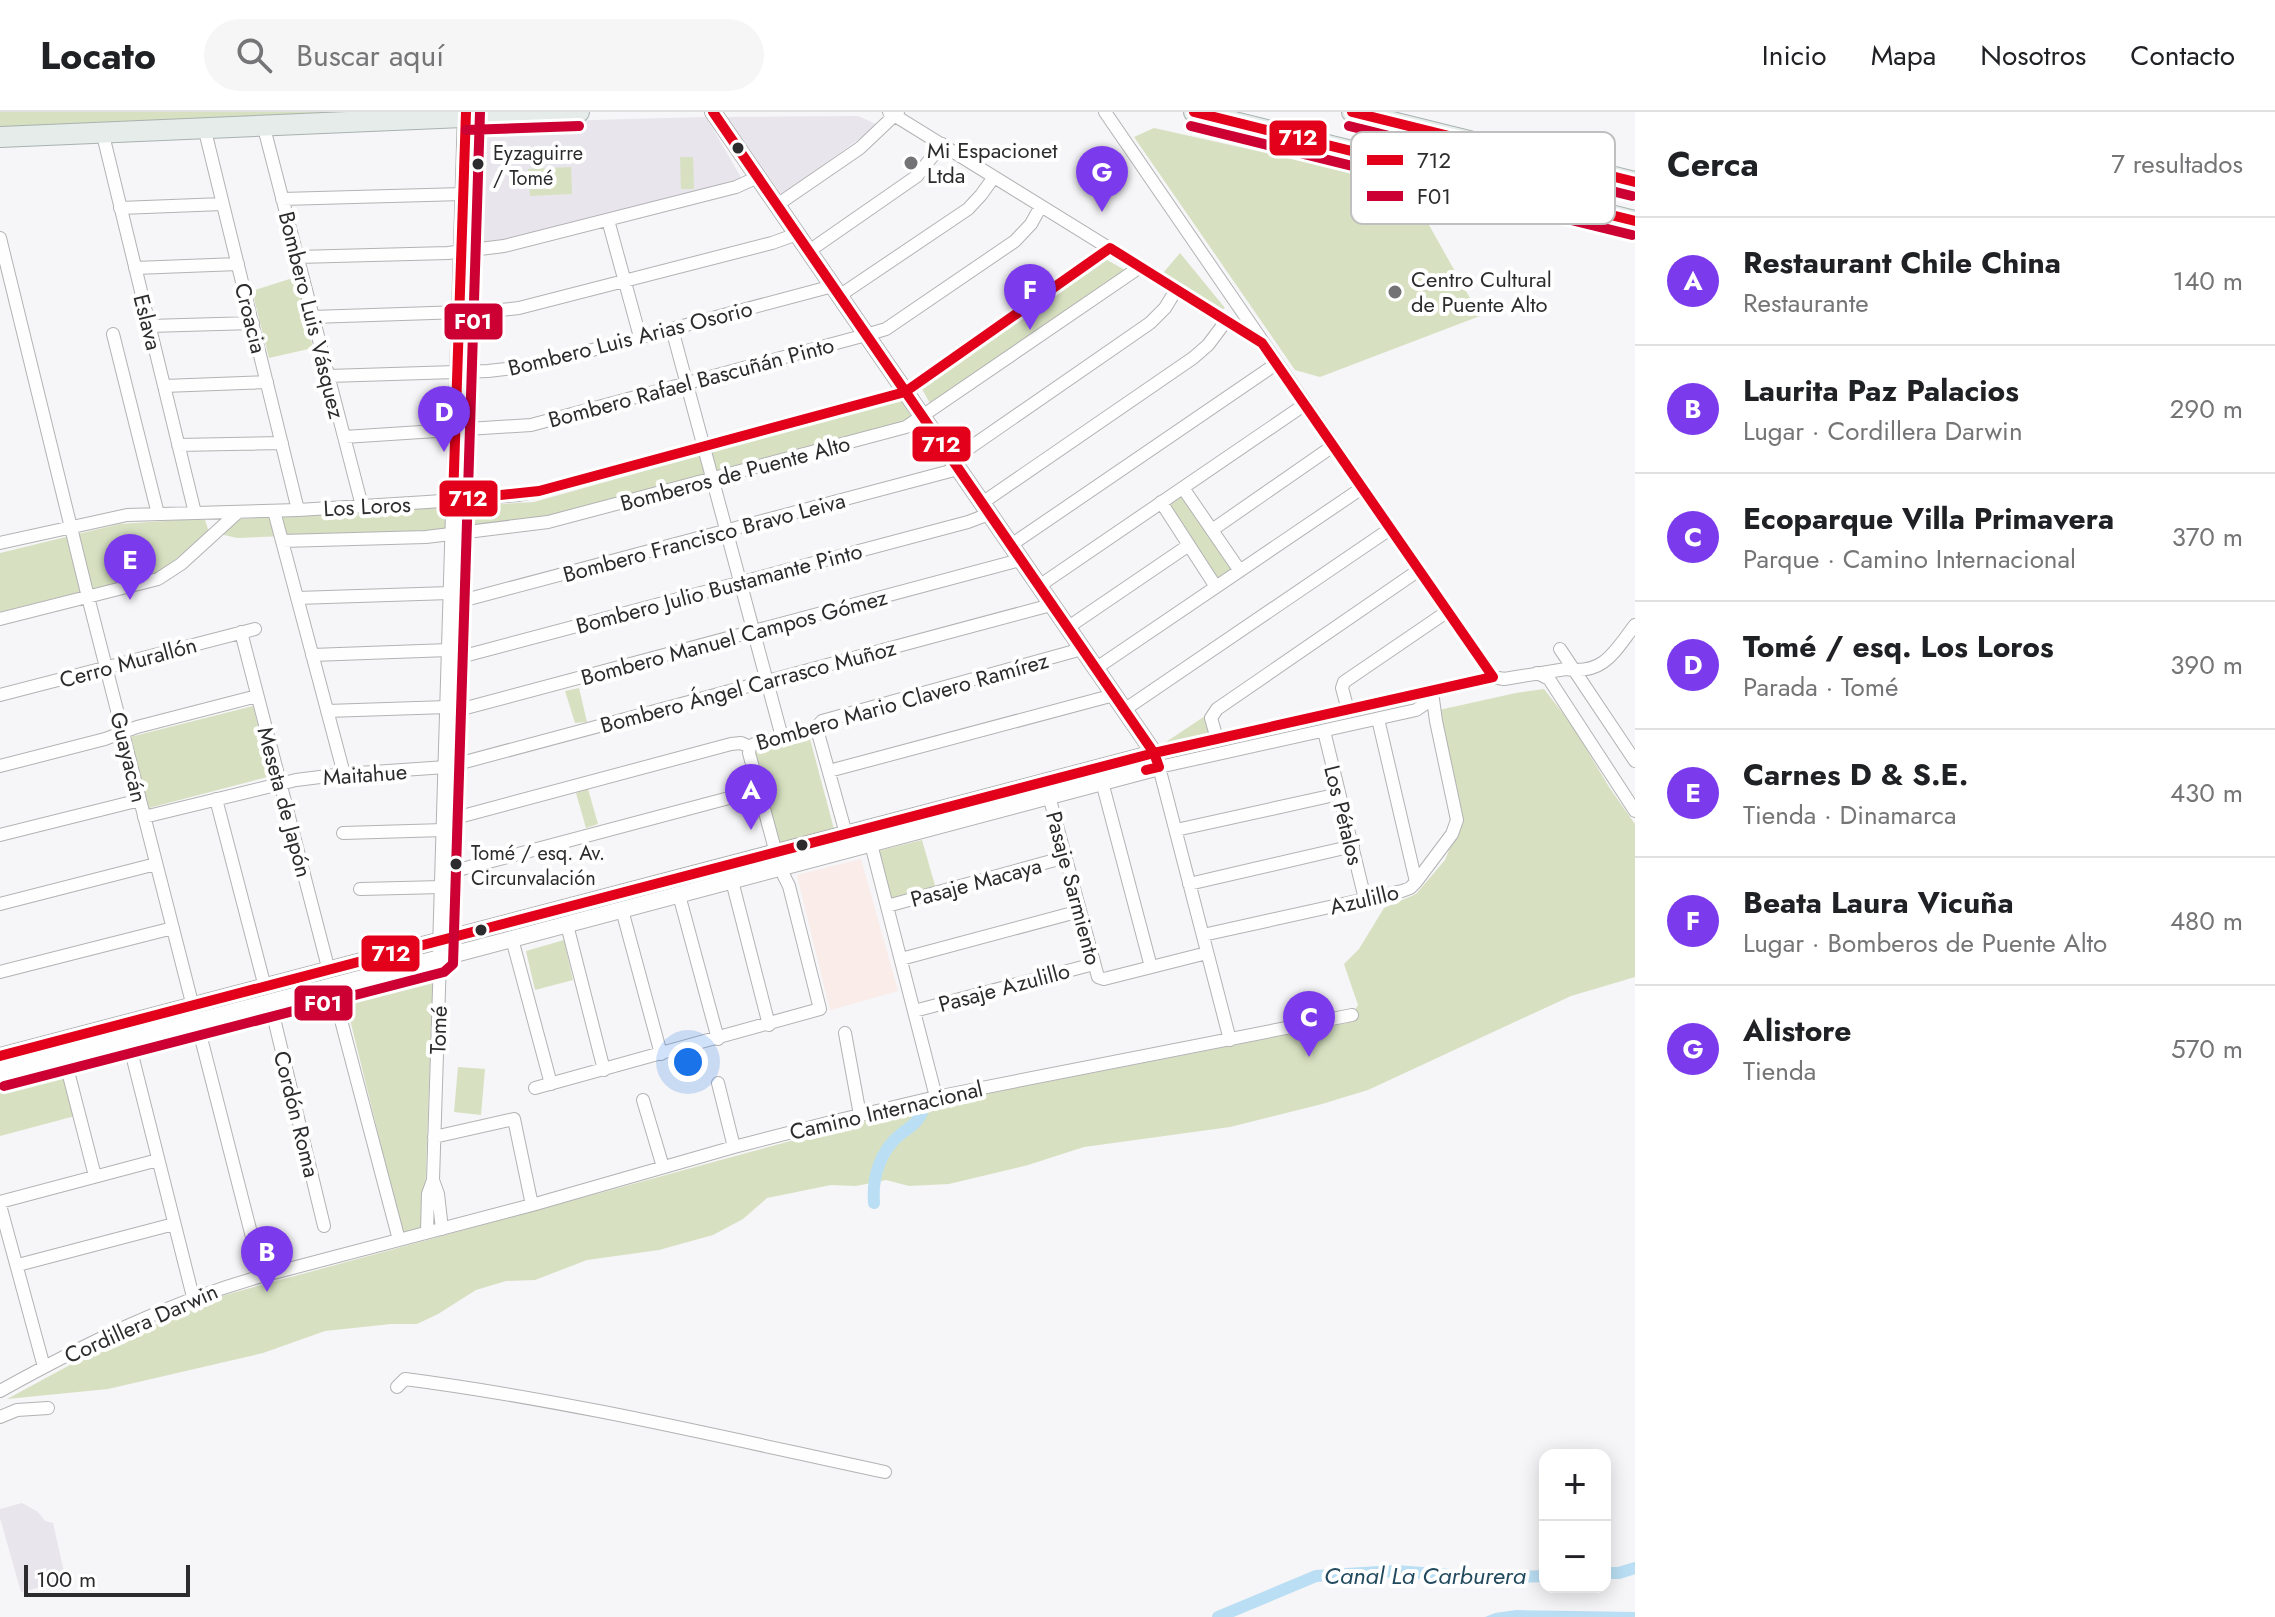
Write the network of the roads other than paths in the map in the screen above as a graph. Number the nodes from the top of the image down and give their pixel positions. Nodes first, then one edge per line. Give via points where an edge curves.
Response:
1 (579, 112) edge
2 (713, 112) edge
3 (1105, 112) edge
4 (1194, 112) edge
5 (1352, 112) edge
6 (894, 113) edge
7 (466, 114) edge
8 (1214, 115) edge
9 (263, 124) junction
10 (204, 127) junction
11 (102, 131) junction
12 (1433, 132) edge
13 (0, 137) edge
14 (942, 144) junction
15 (1351, 149) edge
16 (758, 177) junction
17 (994, 177) junction
18 (1615, 177) edge
19 (1635, 182) edge
20 (463, 194) junction
21 (282, 199) junction
22 (223, 204) junction
23 (777, 205) junction
24 (1041, 206) junction
25 (120, 208) junction
26 (1615, 216) edge
27 (608, 220) junction
28 (1635, 221) edge
29 (797, 234) junction
30 (0, 238) edge
31 (1110, 248) junction
32 (461, 251) junction
33 (809, 251) junction
34 (297, 257) junction
35 (238, 264) junction
36 (1140, 267) junction
37 (135, 268) junction
38 (625, 280) junction
39 (1176, 290) junction
40 (836, 291) junction
41 (459, 312) junction
42 (312, 317) junction
43 (1226, 321) junction
44 (253, 323) junction
45 (149, 326) junction
46 (672, 329) junction
47 (113, 334) dead end
48 (866, 335) junction
49 (640, 337) junction
50 (1262, 343) junction
51 (1276, 364) junction
52 (457, 372) junction
53 (328, 376) junction
54 (267, 382) junction
55 (687, 383) junction
56 (164, 386) junction
57 (905, 392) junction
58 (1304, 405) junction
59 (922, 416) junction
60 (455, 431) junction
61 (344, 437) junction
62 (282, 443) junction
63 (178, 445) junction
64 (704, 446) junction
65 (1333, 446) junction
66 (955, 464) junction
67 (713, 479) junction
68 (1183, 488) junction
69 (1362, 488) junction
70 (453, 500) junction
71 (1161, 502) junction
72 (362, 506) junction
73 (985, 509) junction
74 (298, 510) junction
75 (274, 511) junction
76 (238, 512) junction
77 (195, 513) junction
78 (158, 514) junction
79 (70, 526) junction
80 (1390, 529) junction
81 (1212, 530) junction
82 (727, 531) junction
83 (452, 534) junction
84 (282, 541) junction
85 (0, 543) edge
86 (1011, 545) junction
87 (1189, 545) junction
88 (1020, 560) junction
89 (1419, 570) junction
90 (1240, 571) junction
91 (740, 581) junction
92 (1039, 586) junction
93 (1216, 587) junction
94 (88, 597) junction
95 (297, 598) junction
96 (450, 599) junction
97 (1051, 605) junction
98 (1448, 611) junction
99 (0, 619) edge
100 (1635, 625) edge
101 (1067, 628) junction
102 (255, 629) dead end
103 (753, 631) junction
104 (241, 632) junction
105 (1082, 649) junction
106 (1560, 649) dead end
107 (312, 655) junction
108 (449, 655) junction
109 (106, 667) junction
110 (1095, 669) junction
111 (1574, 670) junction
112 (1537, 673) junction
113 (1493, 677) junction
114 (767, 681) junction
115 (1432, 692) junction
116 (0, 695) edge
117 (1114, 695) junction
118 (257, 696) junction
119 (447, 710) junction
120 (1124, 710) junction
121 (1348, 710) junction
122 (327, 711) junction
123 (1378, 719) junction
124 (815, 729) junction
125 (1324, 731) junction
126 (123, 732) junction
127 (782, 737) junction
128 (1217, 739) junction
129 (750, 747) junction
130 (1156, 760) junction
131 (1635, 761) edge
132 (0, 766) edge
133 (446, 767) junction
134 (829, 771) junction
135 (344, 774) junction
136 (1102, 782) junction
137 (280, 783) junction
138 (759, 790) junction
139 (1339, 794) junction
140 (1049, 796) junction
141 (216, 799) junction
142 (140, 800) junction
143 (1635, 811) edge
144 (144, 817) junction
145 (444, 825) junction
146 (1176, 830) junction
147 (343, 833) dead end
148 (0, 835) edge
149 (848, 841) junction
150 (871, 844) junction
151 (1353, 846) junction
152 (1066, 857) junction
153 (778, 860) junction
154 (156, 864) junction
155 (443, 880) junction
156 (732, 881) junction
157 (1416, 882) junction
158 (1189, 884) junction
159 (360, 889) dead end
160 (679, 895) junction
161 (1365, 899) junction
162 (0, 904) edge
163 (887, 906) junction
164 (622, 910) junction
165 (1080, 911) junction
166 (567, 925) junction
167 (173, 928) junction
168 (1203, 935) junction
169 (512, 939) junction
170 (441, 950) junction
171 (1207, 953) junction
172 (901, 959) junction
173 (1094, 964) junction
174 (1151, 967) junction
175 (0, 972) edge
176 (331, 978) junction
177 (1100, 979) joint
178 (268, 995) junction
179 (914, 1011) junction
180 (195, 1014) junction
181 (1352, 1015) dead end
182 (769, 1025) junction
183 (845, 1033) dead end
184 (128, 1039) junction
185 (718, 1039) junction
186 (1230, 1040) junction
187 (661, 1054) junction
188 (0, 1056) edge
189 (64, 1056) junction
190 (604, 1070) junction
191 (0, 1072) edge
192 (718, 1083) dead end
193 (551, 1084) junction
194 (535, 1088) dead end
195 (936, 1097) junction
196 (643, 1100) dead end
197 (860, 1115) junction
198 (434, 1137) junction
199 (734, 1147) junction
200 (158, 1160) junction
201 (663, 1167) junction
202 (95, 1176) junction
203 (433, 1180) junction
204 (0, 1203) edge
205 (532, 1205) junction
206 (174, 1224) junction
207 (324, 1226) dead end
208 (442, 1229) junction
209 (427, 1232) junction
210 (399, 1240) junction
211 (18, 1265) junction
212 (262, 1276) junction
213 (193, 1297) junction
214 (44, 1367) junction
215 (397, 1387) dead end
216 (0, 1391) edge
217 (48, 1408) dead end
218 (0, 1417) edge
219 (885, 1472) dead end

1 - 7 main road
2 - 16 street
3 - 50 street
4 - 8 main road
5 - 12 main road
6 - 14 street
6 - 23 street via 860,148
7 - 9 main road
7 - 20 street, Tomé
8 - 15 main road
9 - 10 main road
9 - 21 street, Bombero Luis Vásquez
10 - 11 main road
10 - 22 street, Croacia
11 - 13 main road
11 - 25 street, Eslava
14 - 17 street
14 - 33 street via 917,176
16 - 23 street
16 - 27 street
17 - 24 street
17 - 40 street, Bombero Luis Arias Osorio via 968,209
18 - 19 main road
20 - 21 street
20 - 32 street, Tomé
21 - 34 street, Bombero Luis Vásquez
22 - 25 street
22 - 35 street, Croacia
23 - 29 street
24 - 31 street
24 - 48 street, Bombero Rafael Bascuñán Pinto via 1015,241 886,329
25 - 37 street, Eslava
26 - 28 main road
27 - 32 street via 521,243
27 - 38 street
29 - 33 street
29 - 38 street
30 - 79 street, Guayacán
31 - 36 street
31 - 57 street, Los Loros
32 - 34 street
32 - 41 street, Tomé
33 - 40 street
34 - 42 street, Bombero Luis Vásquez
35 - 37 street
35 - 44 street, Croacia
36 - 39 street
36 - 59 street, Bomberos de Puente Alto
37 - 45 street, Eslava
38 - 41 street via 519,308
38 - 49 street
39 - 43 street
39 - 66 street, Bombero Francisco Bravo Leiva via 1150,323
40 - 46 street, Bombero Luis Arias Osorio
40 - 48 street
41 - 42 street
41 - 52 street, Tomé
42 - 53 street, Bombero Luis Vásquez
43 - 50 street
43 - 73 street, Bombero Julio Bustamante Pinto via 1193,358
44 - 45 street
44 - 54 street, Croacia
45 - 56 street, Eslava
46 - 49 street, Bombero Luis Arias Osorio
46 - 55 street
47 - 78 street
48 - 55 street, Bombero Rafael Bascuñán Pinto
48 - 57 street
49 - 52 street, Bombero Luis Arias Osorio via 532,366
50 - 51 street
51 - 58 street
51 - 86 street
52 - 53 street, Bombero Luis Arias Osorio
52 - 60 street, Tomé
53 - 61 street, Bombero Luis Vásquez
54 - 56 street
54 - 62 street, Croacia
55 - 60 street, Bombero Rafael Bascuñán Pinto via 531,425
55 - 64 street
56 - 63 street, Eslava
57 - 59 street
57 - 64 street, Los Loros
58 - 65 street
58 - 68 street
59 - 66 street
59 - 67 street, Bomberos de Puente Alto via 906,427
60 - 61 street, Bombero Rafael Bascuñán Pinto
60 - 70 street, Tomé
61 - 72 street, Bombero Luis Vásquez
62 - 63 street
62 - 74 street, Croacia
63 - 77 street, Eslava
64 - 67 street
64 - 70 street, Los Loros via 539,491
65 - 69 street
65 - 81 street
66 - 73 street
66 - 82 street, Bombero Francisco Bravo Leiva
67 - 82 street
67 - 83 street, Bomberos de Puente Alto via 548,522
68 - 71 street
68 - 81 street
69 - 80 street
69 - 90 street
70 - 72 street, Los Loros
70 - 83 street, Tomé
71 - 87 street
71 - 92 street
72 - 74 street, Los Loros
73 - 86 street
73 - 91 street, Bombero Julio Bustamante Pinto via 968,522
74 - 75 street, Los Loros
75 - 76 street, Los Loros
75 - 84 street
76 - 77 street, Los Loros
76 - 94 street via 164,576
77 - 78 street, Los Loros
78 - 79 street, Los Loros
79 - 85 street, Los Loros
79 - 94 street, Guayacán
80 - 89 street
80 - 120 street
81 - 90 street
82 - 91 street
82 - 96 street, Bombero Francisco Bravo Leiva
83 - 84 street, Bomberos de Puente Alto
83 - 96 street, Tomé
84 - 95 street
86 - 88 street
87 - 93 street
87 - 101 street, Bombero Mario Clavero Ramírez
88 - 92 street
88 - 103 street, Bombero Manuel Campos Gómez
89 - 98 street
89 - 128 street via 1217,709 1211,718
90 - 93 street
91 - 103 street
91 - 108 street, Bombero Julio Bustamante Pinto
92 - 97 street
93 - 110 street
94 - 99 street
94 - 109 street, Guayacán
95 - 96 street, Bombero Francisco Bravo Leiva
95 - 107 street
96 - 108 street, Tomé
97 - 101 street
97 - 114 street, Bombero Ángel Carrasco Muñoz
98 - 113 street
98 - 121 street via 1344,682
100 - 111 street via 1606,662
101 - 105 street
102 - 104 street, Cerro Murallón
103 - 114 street
103 - 119 street, Bombero Manuel Campos Gómez
104 - 109 street, Cerro Murallón
104 - 118 street, Meseta de Japón
105 - 110 street
105 - 124 street, Bombero Mario Clavero Ramírez via 822,721
106 - 111 street
107 - 108 street, Bombero Julio Bustamante Pinto
107 - 122 street
108 - 119 street, Tomé
109 - 116 street, Cerro Murallón
109 - 126 street, Guayacán
110 - 117 street
111 - 112 street
111 - 131 street
112 - 113 street
112 - 143 street via 1549,679
113 - 115 street
114 - 127 street
114 - 133 street, Bombero Ángel Carrasco Muñoz
115 - 121 street
115 - 123 street via 1422,707
115 - 157 street, Azulillo via 1457,820
117 - 120 street
117 - 134 street
118 - 126 street
118 - 137 street, Meseta de Japón
119 - 122 street, Bombero Manuel Campos Gómez
119 - 133 street, Tomé
120 - 130 street
121 - 128 street
122 - 135 street
123 - 125 street
123 - 157 street
124 - 127 street, Bombero Mario Clavero Ramírez
124 - 134 street
125 - 130 street
125 - 139 street, Los Pétalos
126 - 132 street
126 - 142 street, Guayacán
127 - 129 street, Bombero Mario Clavero Ramírez
128 - 130 street
129 - 138 street
129 - 145 street, Bombero Mario Clavero Ramírez via 731,744
130 - 136 street
130 - 146 street
130 - 149 street
133 - 135 street, Maitahue
133 - 145 street, Tomé
134 - 149 street
135 - 137 street, Maitahue
136 - 140 street
136 - 174 street
137 - 141 street, Maitahue
137 - 176 street, Meseta de Japón
138 - 153 street
138 - 155 street
139 - 146 street
139 - 151 street, Los Pétalos
140 - 150 street
140 - 152 street, Pasaje Sarmiento
141 - 144 street, Maitahue
141 - 178 street, Cordón Roma
142 - 144 street, Guayacán
142 - 148 street
144 - 154 street, Guayacán
145 - 147 street, Bombero Mario Clavero Ramírez
145 - 155 street, Tomé
146 - 158 street
149 - 150 street
149 - 153 street
150 - 163 street
151 - 158 street
151 - 161 street, Los Pétalos
152 - 163 street, Pasaje Macaya
152 - 165 street, Pasaje Sarmiento
153 - 156 street
153 - 170 street
153 - 182 street via 820,1009
154 - 162 street
154 - 167 street, Guayacán
155 - 159 street
155 - 170 street, Tomé
156 - 160 street
156 - 182 street
157 - 161 street, Azulillo via 1406,890
158 - 168 street
160 - 164 street
160 - 185 street
161 - 168 street, Azulillo
163 - 172 street
164 - 166 street
164 - 187 street
165 - 172 street
165 - 173 street, Pasaje Sarmiento
166 - 169 street
166 - 190 street
167 - 175 street
167 - 180 street, Guayacán
168 - 171 street
169 - 170 street
169 - 193 street
170 - 176 street
170 - 198 street, Tomé
171 - 174 street, Pasaje Azulillo
171 - 186 street
172 - 179 street
173 - 177 street, Pasaje Sarmiento
173 - 179 street, Pasaje Azulillo
174 - 177 street, Pasaje Azulillo
176 - 178 street
176 - 210 street, Meseta de Japón
178 - 180 street
178 - 207 street, Cordón Roma
179 - 195 street
180 - 184 street
180 - 188 street
180 - 212 street, Guayacán
181 - 186 street, Camino Internacional
182 - 185 street
183 - 197 street
184 - 189 street
184 - 200 street
185 - 187 street
186 - 195 street, Camino Internacional
187 - 190 street
189 - 191 street
189 - 202 street
190 - 193 street
192 - 199 street
193 - 194 street
195 - 197 street, Camino Internacional
196 - 201 street
197 - 199 street, Camino Internacional
198 - 203 street, Tomé
198 - 205 street via 514,1119
199 - 201 street, Camino Internacional
200 - 202 street
200 - 206 street
201 - 205 street, Camino Internacional
202 - 204 street
203 - 208 street, Tomé
203 - 209 street, Tomé
204 - 211 street
205 - 208 street, Camino Internacional
206 - 211 street
206 - 213 street
208 - 209 street, Camino Internacional
209 - 210 street, Cordillera Darwin
210 - 212 street, Cordillera Darwin
211 - 214 street
212 - 213 street, Cordillera Darwin
213 - 214 street, Cordillera Darwin
214 - 216 street, Cordillera Darwin
215 - 219 street via 405,1379 513,1395
217 - 218 street

